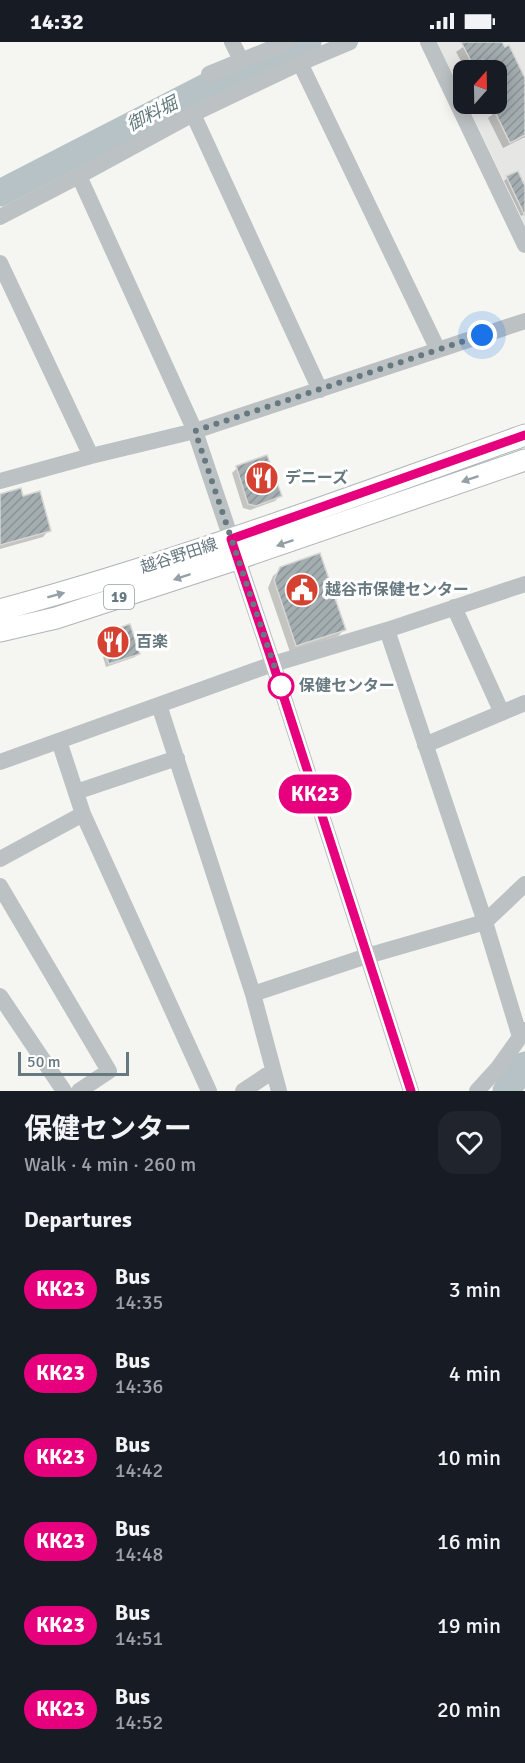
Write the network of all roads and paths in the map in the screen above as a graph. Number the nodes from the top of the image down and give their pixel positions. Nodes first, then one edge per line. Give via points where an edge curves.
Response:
1 (232, 42) edge
2 (287, 42) edge
3 (350, 42) edge
4 (428, 42) edge
5 (241, 60) junction
6 (300, 63) junction
7 (209, 74) dead end
8 (193, 114) junction
9 (79, 176) junction
10 (0, 218) edge
11 (525, 245) edge
12 (0, 263) edge
13 (525, 321) edge
14 (438, 350) junction
15 (320, 390) junction
16 (195, 431) junction
17 (525, 435) edge
18 (91, 456) junction
19 (525, 460) edge
20 (0, 481) edge
21 (234, 549) junction
22 (525, 584) edge
23 (454, 607) junction
24 (0, 610) edge
25 (387, 630) junction
26 (0, 632) edge
27 (273, 664) junction
28 (525, 703) edge
29 (159, 705) junction
30 (502, 713) junction
31 (59, 741) junction
32 (425, 745) junction
33 (177, 758) junction
34 (0, 762) edge
35 (76, 792) junction
36 (83, 814) junction
37 (0, 859) edge
38 (525, 884) edge
39 (0, 886) edge
40 (485, 922) junction
41 (367, 956) junction
42 (253, 994) junction
43 (1, 999) edge
44 (522, 1034) edge
45 (273, 1071) junction
46 (64, 1091) edge
47 (79, 1091) edge
48 (209, 1091) edge
49 (243, 1091) edge
50 (279, 1091) edge
51 (411, 1091) edge
52 (477, 1091) edge

1 - 5 street
2 - 5 street
3 - 6 street
4 - 11 street
5 - 7 street
6 - 8 street
6 - 14 street
8 - 9 street
8 - 15 street
9 - 10 street
9 - 16 street
12 - 18 street
13 - 14 street
14 - 15 street
15 - 16 street
16 - 18 street
16 - 21 street
17 - 21 main road, 越谷野田線 / 19
18 - 20 street
19 -> 21 main road, 越谷野田線 / 19
24 -> 21 main road, 越谷野田線 / 19
21 -> 26 main road, 越谷野田線 / 19 via 56,618
21 - 27 street
22 - 23 street
23 - 25 street
23 - 30 street
25 - 27 street
25 - 32 street
27 - 29 street
27 - 41 street
28 - 30 street
29 - 31 street
29 - 33 street
30 - 32 street
31 - 34 street
31 - 35 street
32 - 40 street
33 - 35 street
33 - 42 street
35 - 36 street
36 - 37 street
36 - 48 street
38 - 40 street
39 - 47 street via 109,1071
40 - 41 street
40 - 44 street
41 - 42 street
41 - 51 street
42 - 45 street
43 - 46 street
44 - 52 street
45 - 49 street
45 - 50 street

